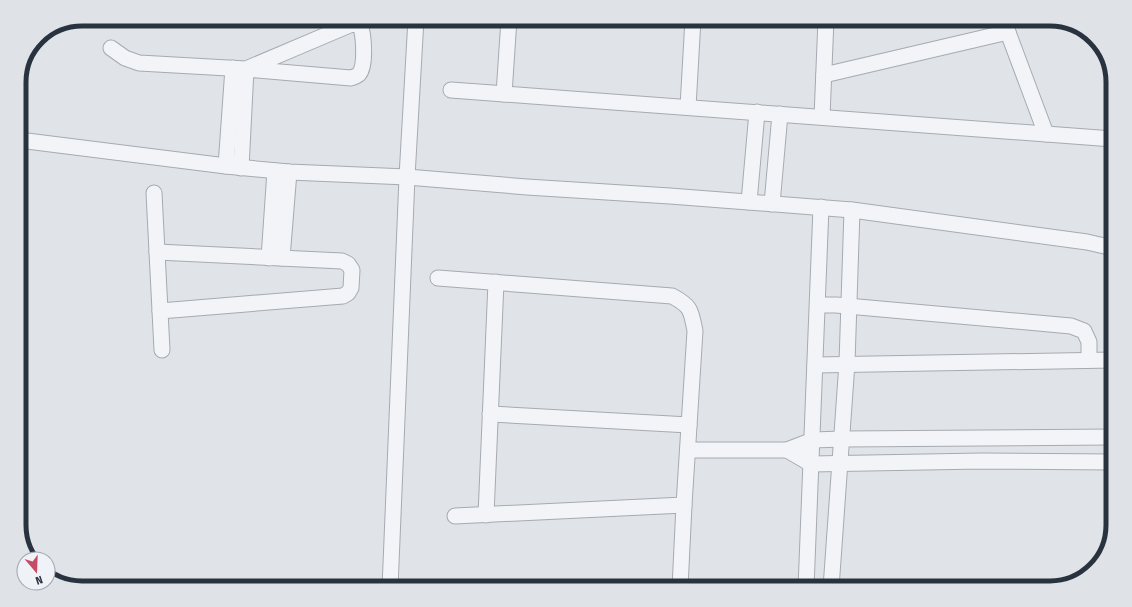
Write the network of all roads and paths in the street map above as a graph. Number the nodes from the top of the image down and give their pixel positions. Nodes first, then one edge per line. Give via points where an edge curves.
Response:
1 (347, 26) edge
2 (360, 26) edge
3 (416, 26) edge
4 (509, 26) edge
5 (693, 26) edge
6 (826, 26) edge
7 (1005, 26) edge
8 (111, 48) dead end
9 (239, 69) junction
10 (824, 75) junction
11 (451, 90) dead end
12 (504, 94) junction
13 (688, 107) junction
14 (757, 112) junction
15 (780, 114) junction
16 (822, 117) junction
17 (1046, 134) junction
18 (1106, 138) edge
19 (26, 141) edge
20 (226, 166) junction
21 (241, 168) junction
22 (282, 172) junction
23 (407, 177) junction
24 (154, 193) dead end
25 (749, 202) junction
26 (772, 204) junction
27 (821, 207) junction
28 (852, 210) junction
29 (1106, 246) edge
30 (157, 252) junction
31 (276, 258) junction
32 (438, 278) dead end
33 (496, 282) junction
34 (818, 305) junction
35 (848, 306) junction
36 (160, 311) junction
37 (162, 350) dead end
38 (1089, 360) junction
39 (1106, 360) edge
40 (847, 364) junction
41 (815, 365) junction
42 (490, 414) junction
43 (689, 425) junction
44 (1106, 437) edge
45 (842, 439) junction
46 (983, 439) junction
47 (812, 440) junction
48 (688, 450) junction
49 (787, 450) junction
50 (982, 461) junction
51 (1106, 462) edge
52 (812, 464) junction
53 (840, 464) junction
54 (684, 505) junction
55 (486, 515) junction
56 (455, 516) dead end
57 (390, 581) edge
58 (680, 581) edge
59 (806, 581) edge
60 (832, 581) edge

1 - 9 street
2 - 9 street via 363,34 362,68 358,75 351,78
3 - 23 street
4 - 12 street
5 - 13 street
6 - 10 street
7 - 10 street
7 - 17 street
8 - 9 street via 125,58 139,63
9 - 20 street
9 - 21 street
10 - 16 street
11 - 12 street
12 - 13 street
13 - 14 street
14 - 15 street
14 - 25 street
15 - 16 street
15 - 26 street
16 - 17 street
17 - 18 street
19 - 20 street
20 - 21 street
21 - 22 street
22 - 23 street
22 - 31 street
23 - 25 street
23 - 57 street
24 - 30 street
25 - 26 street
26 - 27 street
27 - 28 street
27 - 34 street
28 - 29 street
28 - 35 street
30 - 31 street
30 - 36 street
31 - 36 street via 342,261 352,270 351,288 348,294 343,296
32 - 33 street
33 - 42 street
33 - 43 street via 672,296 686,303 692,315 695,331
34 - 35 street
34 - 41 street
35 - 38 street via 1071,326 1084,331 1089,342
35 - 40 street
36 - 37 street
38 - 39 street
38 - 40 street
40 - 41 street
40 - 45 street
41 - 47 street
42 - 43 street
42 - 55 street
43 - 48 street
44 - 46 street
45 - 46 street
45 - 47 street
45 - 53 street
46 - 50 street
47 - 49 street
47 - 52 street
48 - 49 street
48 - 54 street
49 - 52 street
50 - 51 street
50 - 53 street
52 - 53 street
52 - 59 street
53 - 60 street
54 - 55 street
54 - 58 street
55 - 56 street

